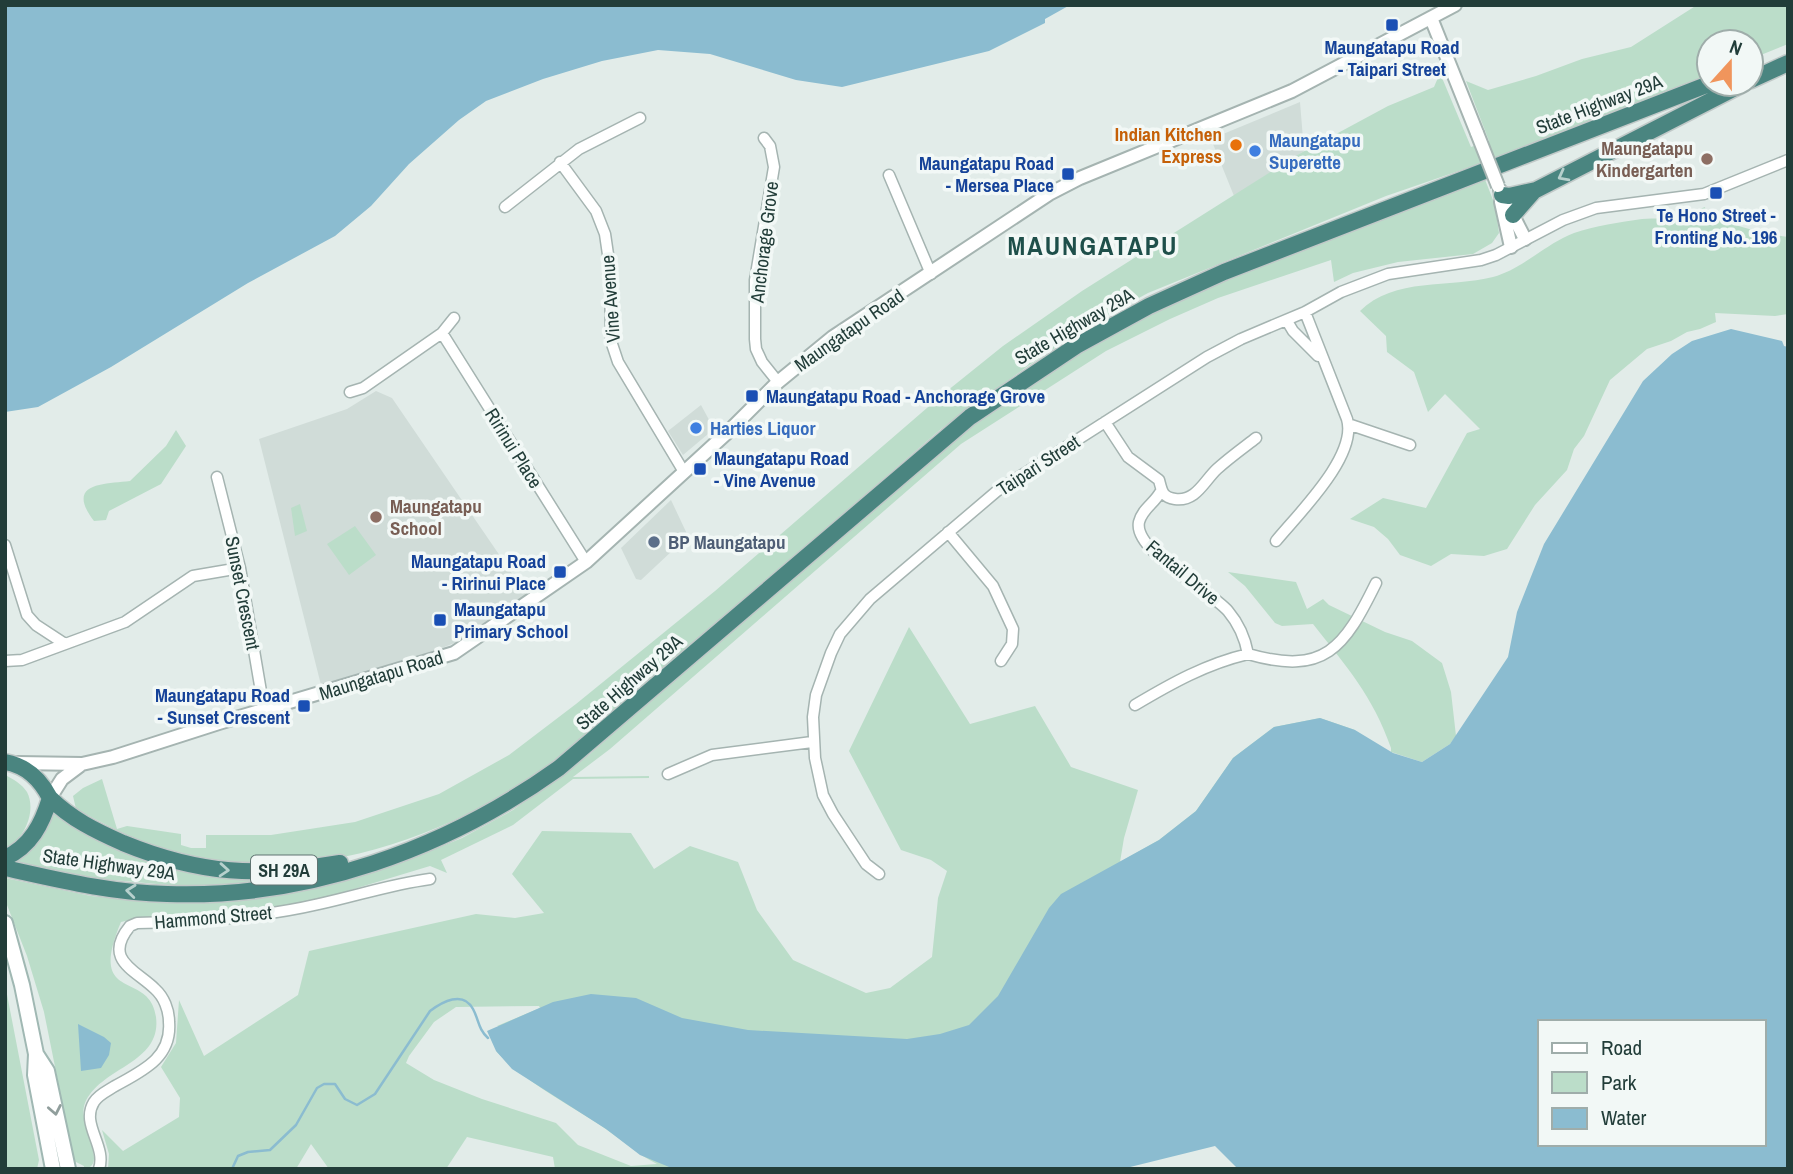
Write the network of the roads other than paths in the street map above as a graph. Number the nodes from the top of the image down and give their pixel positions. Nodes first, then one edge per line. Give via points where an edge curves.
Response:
1 (1455, 5) edge
2 (1431, 18) junction
3 (1788, 54) edge
4 (1765, 63) edge
5 (1788, 63) edge
6 (1765, 74) edge
7 (1695, 89) edge
8 (1717, 98) edge
9 (640, 118) dead end
10 (764, 138) dead end
11 (1788, 160) edge
12 (560, 162) junction
13 (889, 175) dead end
14 (1500, 190) junction
15 (1536, 190) junction
16 (505, 207) dead end
17 (1513, 215) junction
18 (1525, 239) junction
19 (1511, 247) junction
20 (931, 274) junction
21 (1305, 312) junction
22 (454, 318) dead end
23 (1287, 321) junction
24 (442, 333) junction
25 (1323, 362) junction
26 (778, 382) junction
27 (350, 392) dead end
28 (1105, 422) junction
29 (1348, 424) junction
30 (1256, 438) dead end
31 (1410, 445) dead end
32 (684, 472) junction
33 (217, 477) dead end
34 (1161, 491) junction
35 (948, 532) junction
36 (1276, 541) dead end
37 (5, 545) edge
38 (586, 562) junction
39 (240, 568) junction
40 (1376, 583) dead end
41 (65, 644) junction
42 (1248, 654) junction
43 (5, 661) edge
44 (1001, 661) dead end
45 (1135, 705) dead end
46 (264, 709) junction
47 (812, 742) junction
48 (7, 762) edge
49 (82, 764) junction
50 (668, 774) dead end
51 (50, 798) junction
52 (411, 849) junction
53 (5, 858) edge
54 (5, 868) edge
55 (879, 874) dead end
56 (430, 879) dead end
57 (5, 923) edge
58 (36, 1054) junction
59 (53, 1169) edge
60 (68, 1169) edge
61 (99, 1169) edge

1 - 2 street, Maungatapu Road
2 - 14 street, bridge
2 - 20 street, Maungatapu Road via 1292,91 1064,186
3 - 4 highway
5 - 6 highway
7 - 52 highway, State Highway 29A / SH 29A via 1224,272 1076,346 970,416 559,768 478,819
8 -> 15 highway
9 - 12 street
10 - 26 street, Anchorage Grove via 774,167 755,280 755,339 762,362
11 - 18 street, Taipari Street via 1704,194 1596,208
12 - 16 street
12 - 32 street, Vine Avenue via 596,211 605,234 611,341 618,362
13 - 20 street
14 - 15 highway via 1517,195
14 - 17 street
14 - 19 street
15 - 17 highway
17 - 18 street
18 - 19 street, Taipari Street
19 - 21 street, Taipari Street via 1467,263 1388,274 1340,292
20 - 26 street, Maungatapu Road via 833,337
21 - 23 street, Taipari Street
21 - 25 street
22 - 24 street
23 - 25 street
23 - 28 street, Taipari Street via 1208,357
24 - 27 street via 363,388
24 - 38 street, Ririnui Place
25 - 29 street
26 - 32 street, Maungatapu Road
28 - 34 street via 1128,457 1159,480
28 - 35 street, Taipari Street via 997,491
29 - 31 street
29 - 36 street via 1348,439 1337,462
30 - 34 street via 1194,495 1169,498
32 - 38 street, Maungatapu Road
33 - 39 street, Sunset Crescent
34 - 42 street, Fantail Drive via 1142,513 1140,534 1157,554 1229,612
35 - 44 street via 993,586 1013,629 1012,644
35 - 47 street, Taipari Street via 870,599 840,634 816,695
37 - 41 street via 27,615
38 - 46 street, Maungatapu Road via 454,653
39 - 41 street via 193,576 137,617
39 - 46 street, Sunset Crescent
40 - 42 street via 1356,622 1326,654 1291,664
41 - 43 street via 22,660
42 - 45 street via 1195,671
46 - 49 street, Maungatapu Road
47 - 50 street via 712,755
47 - 55 street, Taipari Street via 823,795 866,864
48 - 49 street, Maungatapu Road
48 - 51 highway, SH 29A via 33,775
49 - 51 street, Maungatapu Road via 62,779
51 -> 52 highway, State Highway 29A / SH 29A via 74,819 107,836 157,857 213,870 315,867
51 - 53 highway via 35,834
52 -> 54 highway, State Highway 29A / SH 29A via 328,876 258,890 199,895 96,887
56 - 61 street, Hammond Street via 260,916 130,926 121,943 123,961 162,998 169,1032 164,1050 153,1063 102,1094 92,1106 90,1123 101,1155
57 - 58 main road
58 - 59 main road via 35,1075
58 -> 60 main road via 47,1072

